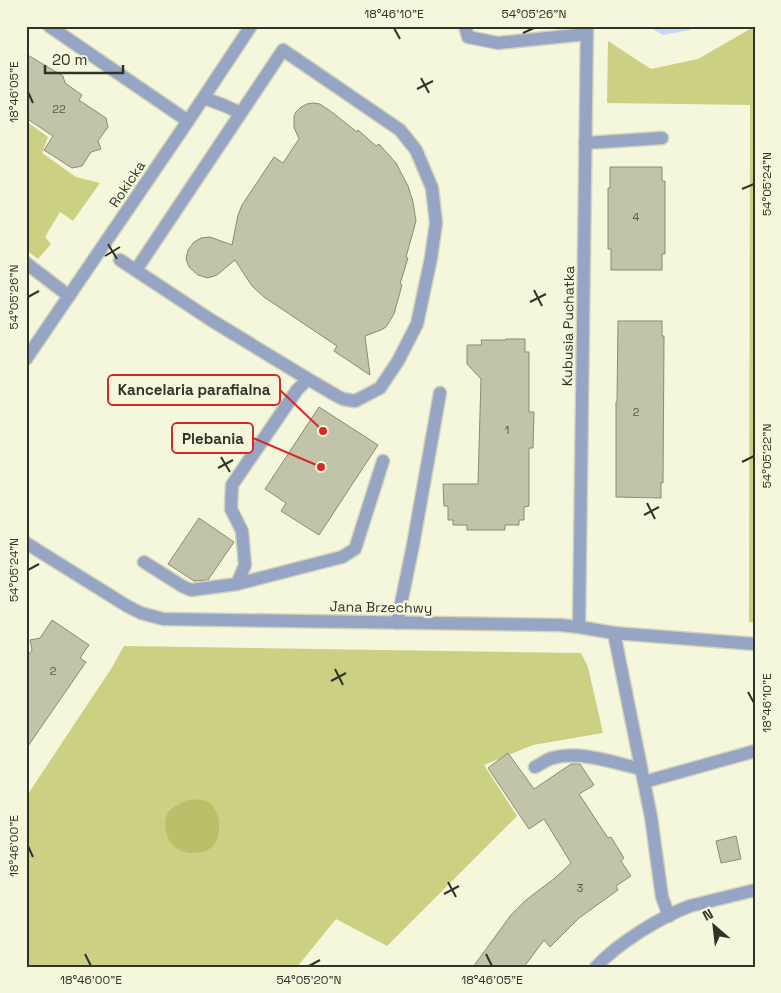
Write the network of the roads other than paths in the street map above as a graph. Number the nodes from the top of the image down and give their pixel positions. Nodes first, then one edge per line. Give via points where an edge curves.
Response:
1 (49, 26) edge
2 (251, 26) edge
3 (465, 26) edge
4 (587, 30) edge
5 (204, 98) junction
6 (241, 114) junction
7 (188, 121) junction
8 (662, 138) dead end
9 (585, 143) junction
10 (120, 260) dead end
11 (26, 263) edge
12 (136, 270) junction
13 (68, 296) junction
14 (26, 358) edge
15 (308, 379) junction
16 (440, 393) dead end
17 (383, 461) dead end
18 (26, 542) edge
19 (144, 562) dead end
20 (237, 584) junction
21 (397, 623) junction
22 (579, 627) junction
23 (614, 633) junction
24 (755, 644) edge
25 (755, 751) edge
26 (535, 767) dead end
27 (641, 769) junction
28 (644, 782) junction
29 (755, 890) edge
30 (669, 916) junction
31 (596, 967) edge

1 - 7 street
2 - 5 street, Rokicka
3 - 4 street via 468,37 498,43
4 - 9 street, Kubusia Puchatka
5 - 6 street
5 - 7 street, Rokicka
6 - 12 street
6 - 15 street via 282,50 400,130 416,150 432,188 436,223 431,258 417,324 398,361 380,388 355,401 336,396
7 - 13 street, Rokicka
8 - 9 street
9 - 22 street, Kubusia Puchatka
10 - 12 street
11 - 13 street
12 - 15 street
13 - 14 street, Rokicka
15 - 20 street via 297,390 232,485 232,509 242,531 245,565
16 - 21 street
17 - 20 street via 355,549 342,557
18 - 21 street, Jana Brzechwy via 126,606 163,619
19 - 20 street via 192,590
21 - 22 street, Jana Brzechwy
22 - 23 street, Jana Brzechwy
23 - 24 street, Jana Brzechwy
23 - 27 street
25 - 28 street
26 - 27 street via 552,758 569,755
27 - 28 street
28 - 30 street via 662,897
29 - 30 street via 690,906
30 - 31 street via 609,954

